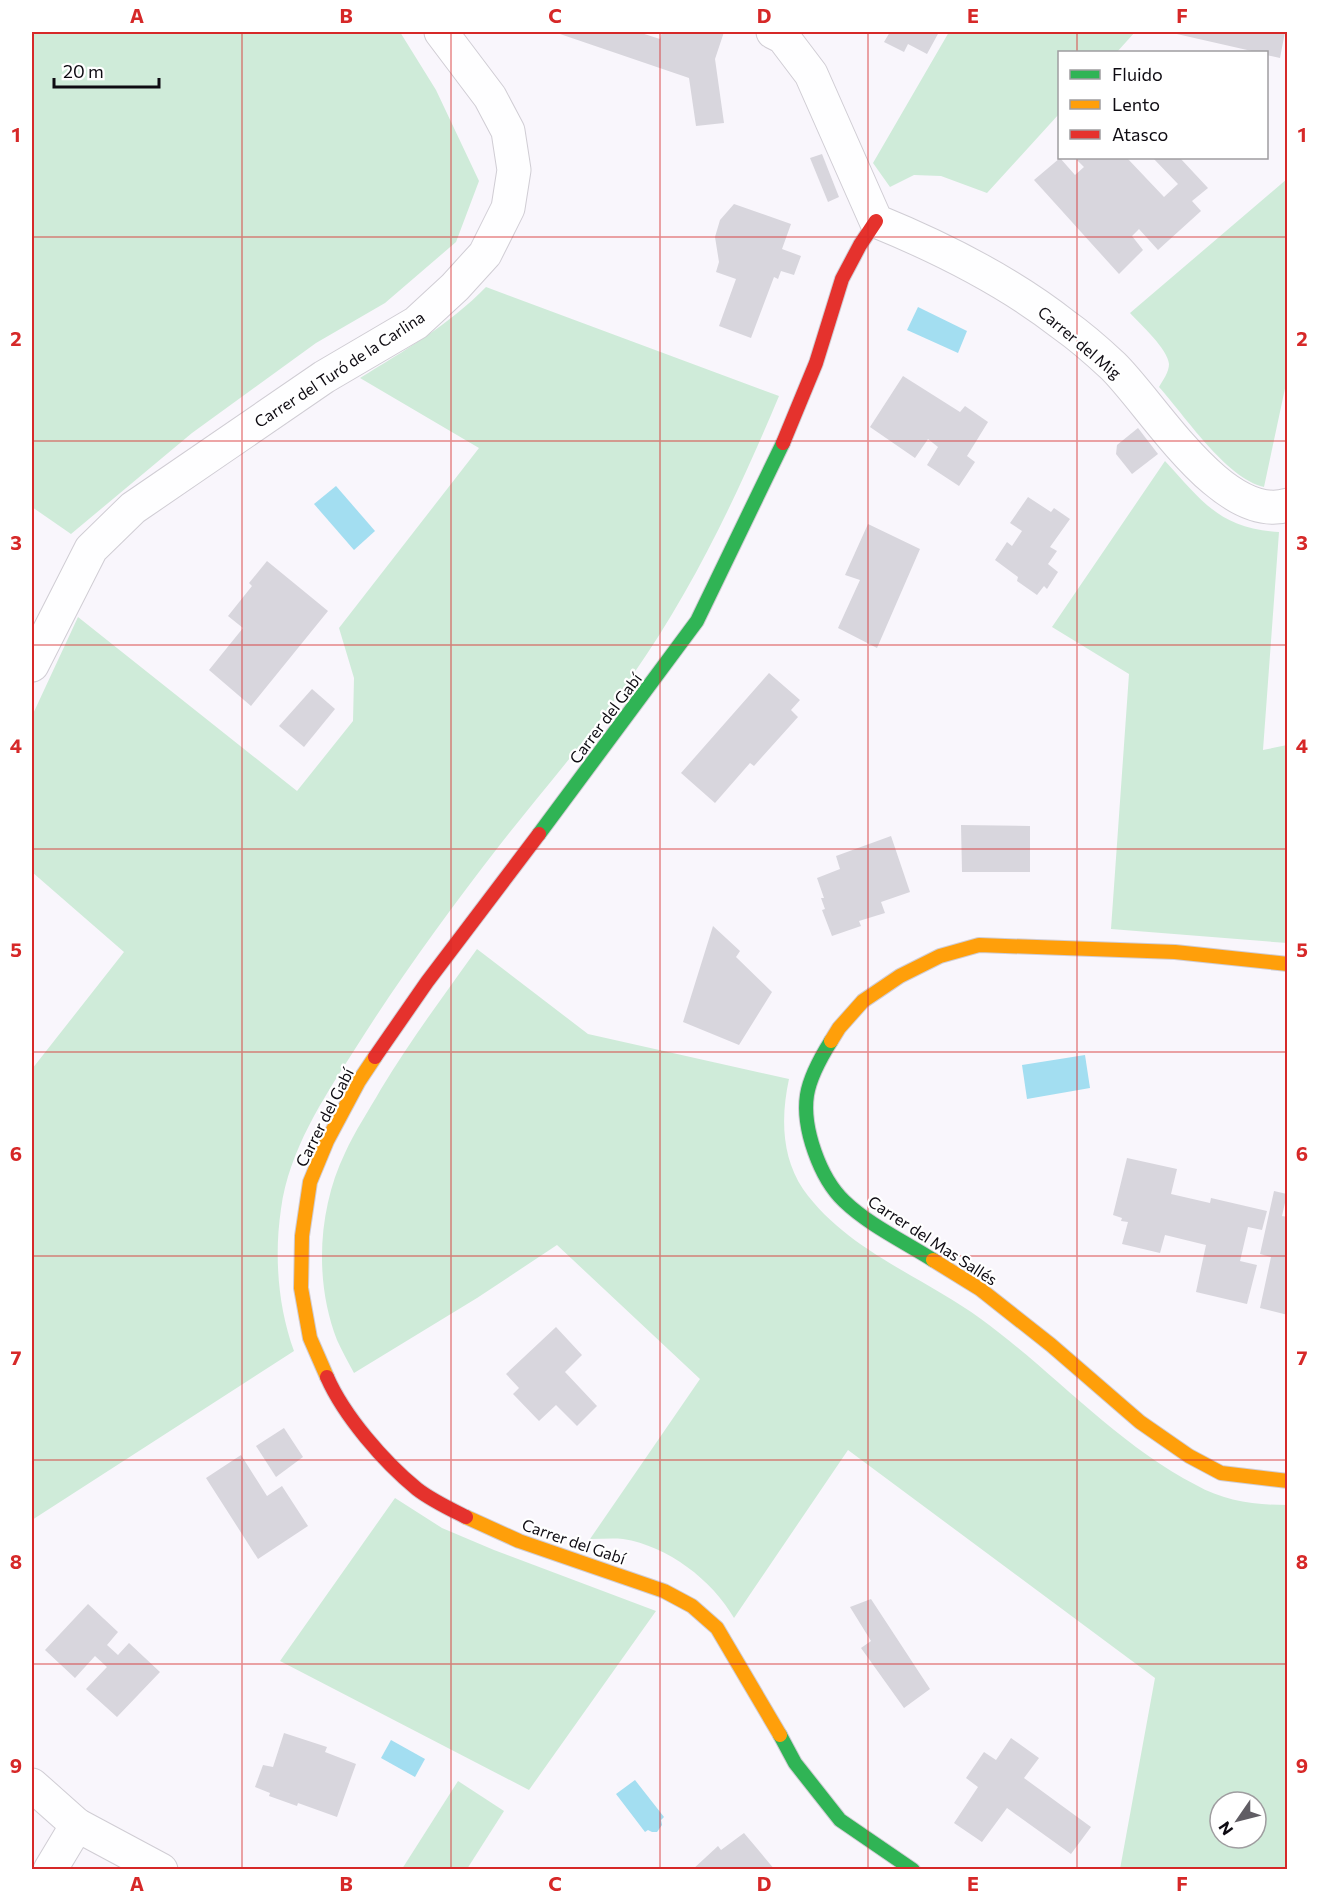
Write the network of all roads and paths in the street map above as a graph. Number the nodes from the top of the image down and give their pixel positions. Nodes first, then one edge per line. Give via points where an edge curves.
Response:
1 (441, 32) edge
2 (773, 32) edge
3 (876, 221) junction
4 (1287, 505) edge
5 (32, 665) edge
6 (1287, 964) edge
7 (1287, 1481) edge
8 (32, 1785) edge
9 (77, 1825) junction
10 (50, 1869) edge
11 (161, 1869) edge
12 (913, 1869) edge

1 - 5 street, Carrer del Turó de la Carlina via 490,96 508,131 514,170 508,208 484,254 416,323 324,377 133,508 91,549
2 - 3 street via 783,37 811,74
3 - 4 street, Carrer del Mig via 977,268 1064,324 1114,367 1212,479 1242,501 1278,508
3 - 12 street, Carrer del Gabí via 842,279 816,363 780,448 697,621 427,982 359,1081 310,1182 302,1236 301,1288 310,1338 332,1389 369,1442 418,1490 465,1517 519,1540 664,1591 692,1606 717,1628 795,1762 840,1820
6 - 7 street, Carrer del Mas Sallés via 1175,952 979,945 940,956 863,1001 839,1028 819,1060 807,1095 807,1125 818,1163 843,1200 980,1289 1140,1422 1189,1456 1221,1473
8 - 9 street
9 - 10 street
9 - 11 street

